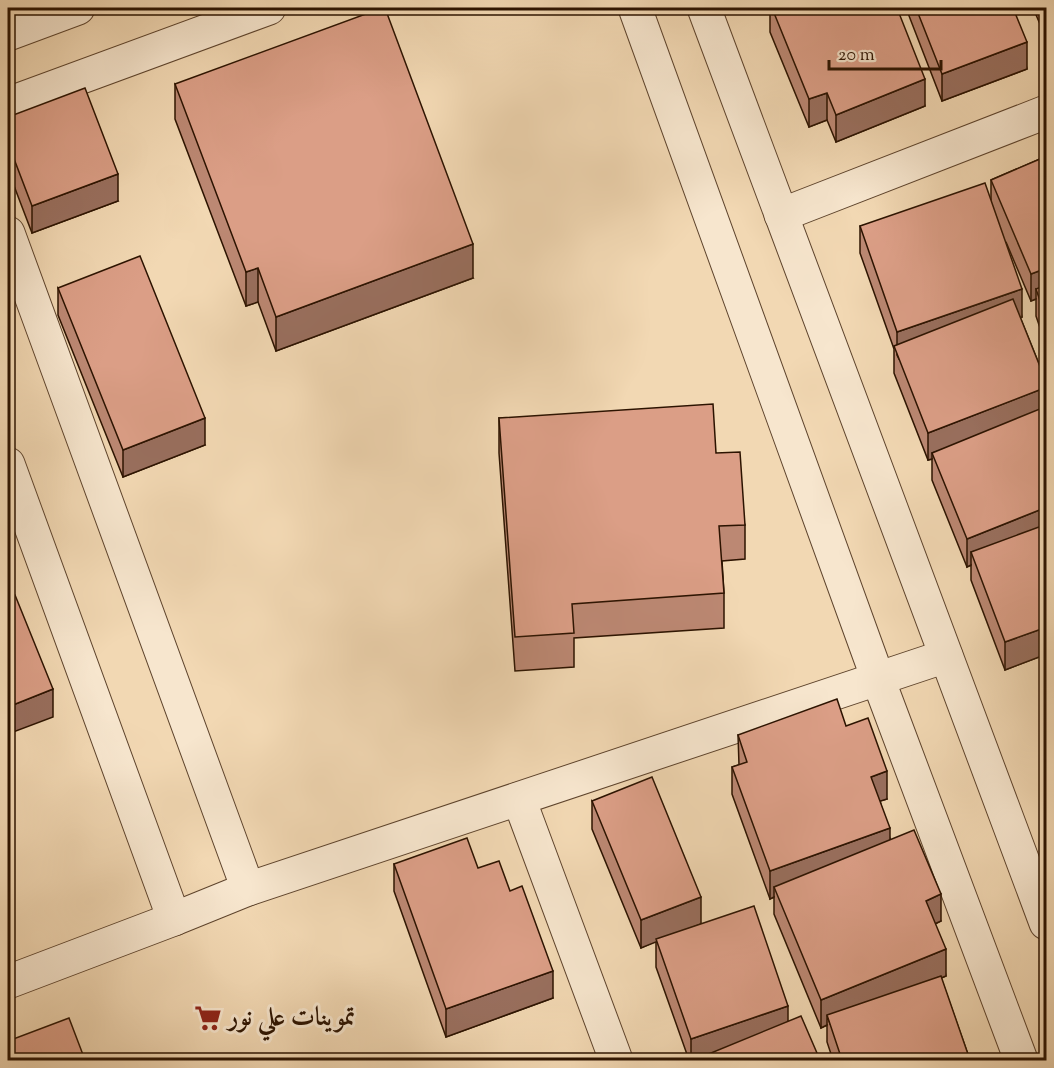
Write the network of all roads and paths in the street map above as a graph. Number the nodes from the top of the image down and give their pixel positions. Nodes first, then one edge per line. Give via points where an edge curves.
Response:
1 (78, 8) edge
2 (269, 8) edge
3 (634, 8) edge
4 (704, 8) edge
5 (8, 34) edge
6 (8, 104) edge
7 (1047, 112) edge
8 (782, 215) junction
9 (8, 233) edge
10 (8, 464) edge
11 (946, 656) junction
12 (878, 679) junction
13 (519, 799) junction
14 (248, 889) junction
15 (174, 919) junction
16 (1047, 923) edge
17 (8, 982) edge
18 (616, 1060) edge
19 (1021, 1060) edge

1 - 5 street
2 - 6 street
3 - 12 street
4 - 8 street
7 - 8 street
8 - 11 street
9 - 14 street
10 - 15 street
11 - 12 street
11 - 16 street
12 - 13 street
12 - 19 street
13 - 14 street
13 - 18 street
14 - 15 street
15 - 17 street

